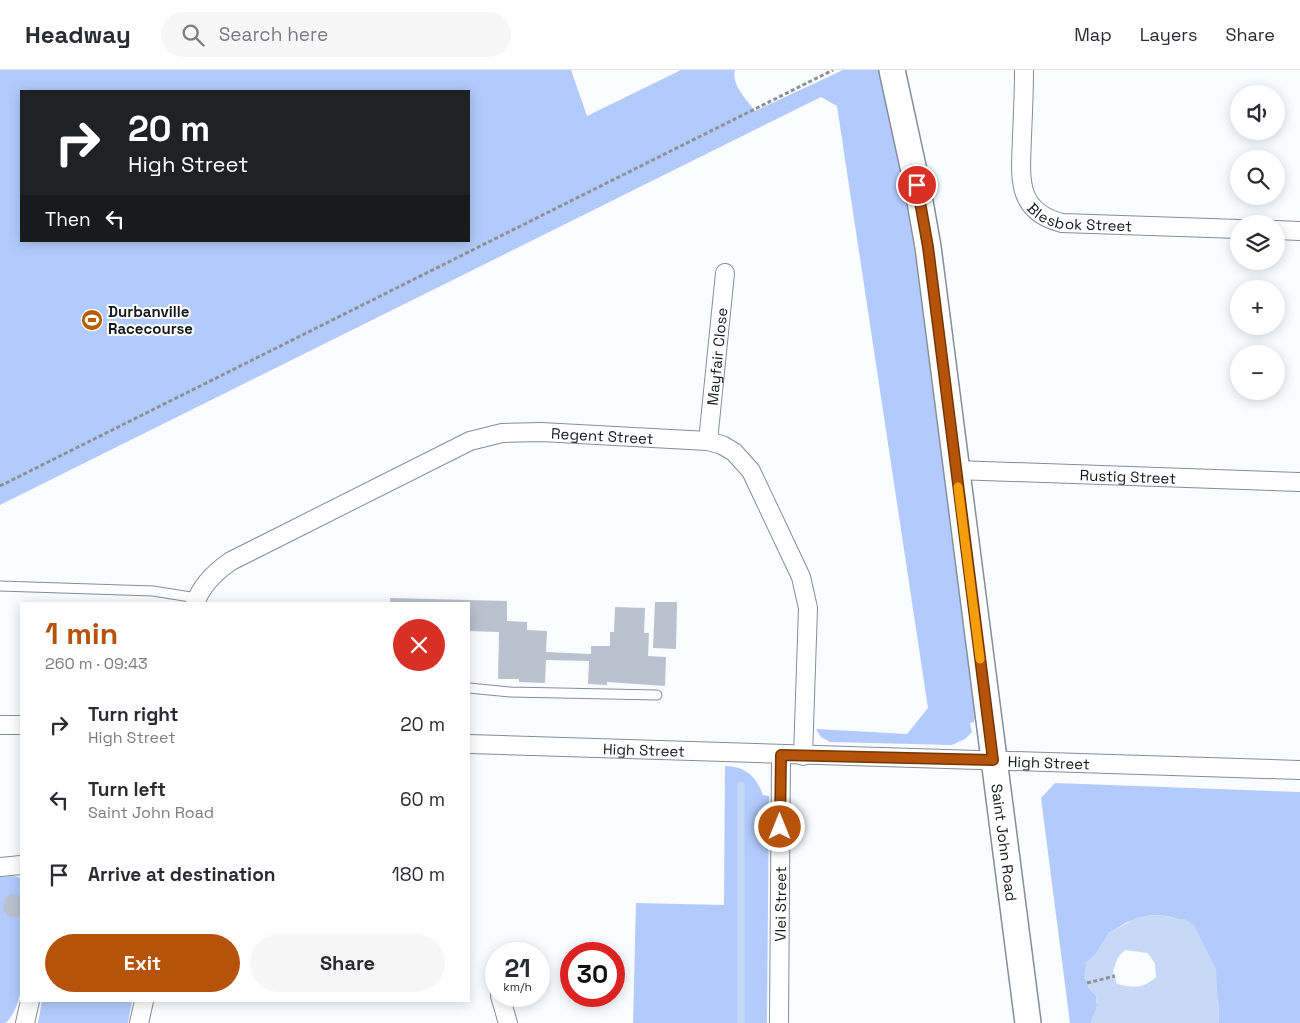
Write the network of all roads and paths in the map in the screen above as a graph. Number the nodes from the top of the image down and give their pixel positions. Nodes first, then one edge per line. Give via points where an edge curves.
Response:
1 (833, 70) edge
2 (892, 70) edge
3 (1024, 70) edge
4 (1230, 229) edge
5 (1285, 230) edge
6 (1300, 231) edge
7 (726, 273) dead end
8 (708, 441) junction
9 (956, 470) junction
10 (1300, 482) edge
11 (0, 486) edge
12 (0, 586) edge
13 (196, 601) edge
14 (470, 688) edge
15 (656, 695) dead end
16 (0, 724) edge
17 (20, 725) edge
18 (470, 744) edge
19 (781, 755) junction
20 (803, 756) junction
21 (993, 760) junction
22 (1300, 770) edge
23 (20, 865) edge
24 (0, 867) edge
25 (1114, 976) dead end
26 (1087, 983) dead end
27 (30, 1002) edge
28 (144, 1002) edge
29 (503, 1007) edge
30 (25, 1023) edge
31 (140, 1023) edge
32 (508, 1023) edge
33 (779, 1023) edge
34 (1028, 1023) edge

1 - 11 path
2 - 9 main road, Saint John Road via 928,247
3 - 4 street, Blesbok Street via 1020,175 1024,195 1036,211 1062,223
5 - 6 street
7 - 8 street, Mayfair Close
8 - 13 street, Regent Street via 541,432 502,433 470,441 231,561 211,577
8 - 20 street, Regent Street via 734,452 751,471 803,584 808,608
9 - 10 street, Rustig Street
9 - 21 main road, Saint John Road
12 - 13 lane via 154,591
14 - 15 lane
16 - 17 street
18 - 19 street, High Street
19 - 20 street, High Street
19 - 33 street, Vlei Street
20 - 21 street, High Street
21 - 22 street, High Street
21 - 34 main road, Saint John Road
23 - 24 street
25 - 26 path
27 - 30 street
28 - 31 street
29 - 32 street

